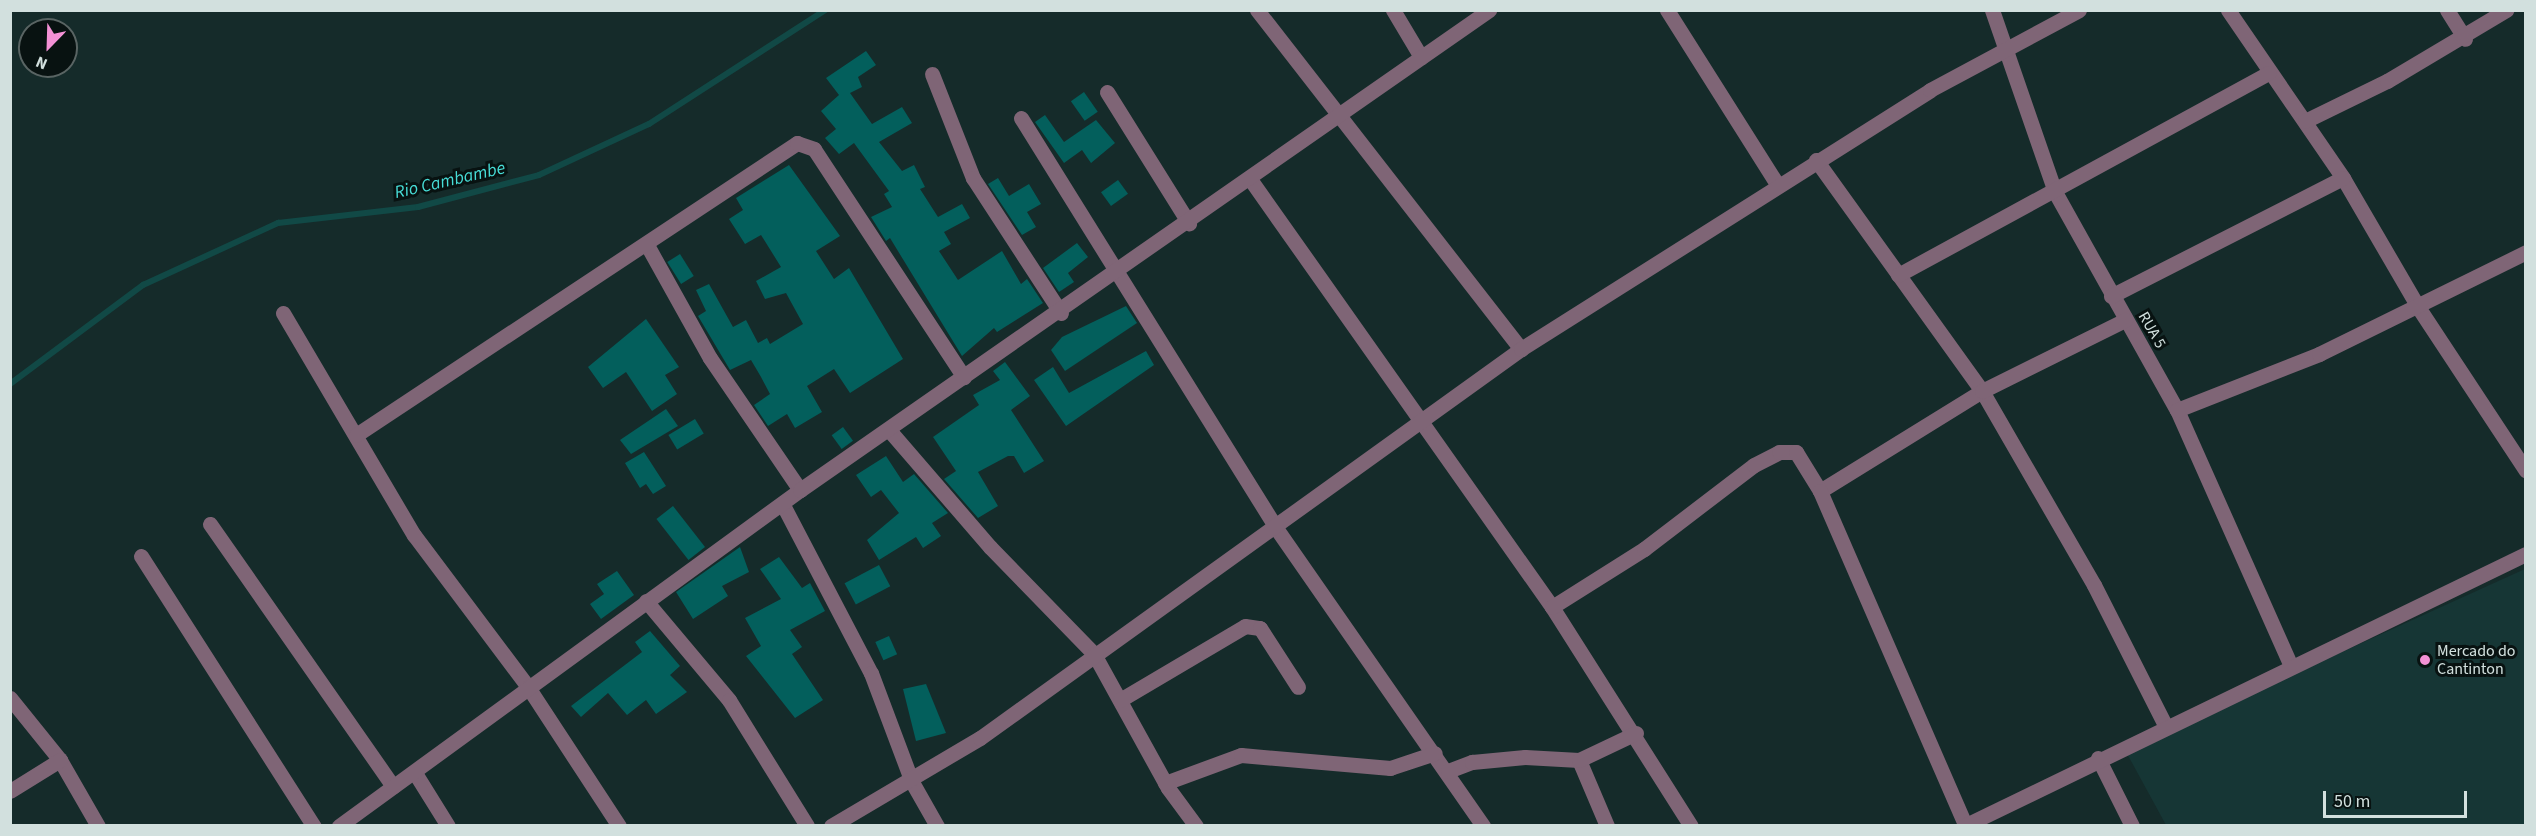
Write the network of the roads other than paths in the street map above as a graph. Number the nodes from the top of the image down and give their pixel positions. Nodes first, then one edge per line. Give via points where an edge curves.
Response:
1 (1257, 10) edge
2 (1393, 10) edge
3 (1488, 10) edge
4 (1667, 10) edge
5 (1992, 10) edge
6 (2079, 10) edge
7 (2228, 10) edge
8 (2447, 10) edge
9 (2506, 10) edge
10 (2464, 39) junction
11 (2005, 49) junction
12 (1421, 57) junction
13 (2269, 73) junction
14 (932, 74) dead end
15 (1107, 92) dead end
16 (1339, 117) junction
17 (1021, 118) dead end
18 (2305, 121) junction
19 (1815, 160) junction
20 (2343, 178) junction
21 (1250, 179) junction
22 (1777, 184) junction
23 (2055, 192) junction
24 (1189, 223) junction
25 (647, 246) junction
26 (2526, 252) edge
27 (1117, 269) junction
28 (1898, 275) junction
29 (2111, 297) junction
30 (2418, 307) junction
31 (283, 313) dead end
32 (1061, 313) junction
33 (2125, 320) junction
34 (1521, 349) junction
35 (964, 377) junction
36 (1982, 392) junction
37 (2177, 410) junction
38 (1419, 419) junction
39 (889, 430) junction
40 (356, 435) junction
41 (2526, 471) edge
42 (800, 490) junction
43 (1820, 491) junction
44 (783, 505) junction
45 (210, 524) dead end
46 (1276, 528) junction
47 (2526, 554) edge
48 (141, 556) dead end
49 (646, 601) junction
50 (1552, 608) junction
51 (1094, 654) junction
52 (2290, 664) junction
53 (528, 687) junction
54 (1298, 687) dead end
55 (10, 698) edge
56 (1120, 700) junction
57 (2165, 725) junction
58 (1636, 733) junction
59 (1435, 753) junction
60 (2098, 758) junction
61 (60, 760) junction
62 (1579, 760) junction
63 (1448, 771) junction
64 (415, 773) junction
65 (912, 782) junction
66 (1165, 783) junction
67 (393, 786) junction
68 (10, 790) edge
69 (98, 825) edge
70 (314, 825) edge
71 (339, 825) edge
72 (448, 825) edge
73 (619, 825) edge
74 (807, 825) edge
75 (831, 825) edge
76 (938, 825) edge
77 (1196, 825) edge
78 (1483, 825) edge
79 (1607, 825) edge
80 (1691, 825) edge
81 (1965, 825) edge
82 (2132, 825) edge

1 - 16 street
2 - 12 street
3 - 12 street
4 - 22 street
5 - 11 street, RUA 5
6 - 11 street
7 - 13 street
8 - 10 street
9 - 10 street
10 - 18 street
11 - 19 street
11 - 23 street, RUA 5
12 - 16 street
13 - 18 street
13 - 23 street
14 - 32 street via 973,178
15 - 24 street
16 - 21 street
16 - 34 street
17 - 27 street
18 - 20 street
19 - 22 street
19 - 28 street
20 - 29 street
20 - 30 street
21 - 24 street
21 - 38 street
22 - 34 street
23 - 28 street
23 - 29 street, RUA 5
24 - 27 street
25 - 35 street via 797,143 808,143
25 - 40 street
25 - 42 street via 710,358
26 - 30 street
27 - 32 street
27 - 46 street
28 - 36 street
29 - 33 street, RUA 5
30 - 37 street via 2319,354
30 - 41 street
31 - 40 street
32 - 35 street
33 - 36 street
33 - 37 street, RUA 5
34 - 38 street
35 - 39 street
36 - 43 street
36 - 57 street via 2094,585
37 - 52 street, RUA 5
38 - 46 street
38 - 50 street
39 - 42 street
39 - 51 street via 990,547
40 - 53 street via 414,535
42 - 44 street
43 - 50 street via 1796,452 1779,452
43 - 81 street
44 - 49 street
44 - 65 street via 871,673
45 - 67 street
46 - 51 street
46 - 59 street
47 - 52 street
48 - 70 street
49 - 53 street
49 - 74 street via 729,700
50 - 58 street
51 - 56 street
51 - 65 street
52 - 57 street
53 - 64 street
53 - 73 street
54 - 56 street via 1260,628 1245,626
55 - 61 street
56 - 66 street
57 - 60 street
58 - 62 street
58 - 80 street
59 - 63 street
59 - 66 street via 1390,768 1241,755
60 - 81 street
60 - 82 street
61 - 68 street
61 - 69 street
62 - 63 street via 1525,757 1472,762
62 - 79 street
63 - 78 street
64 - 67 street
64 - 72 street
65 - 75 street
65 - 76 street
66 - 77 street
67 - 71 street

